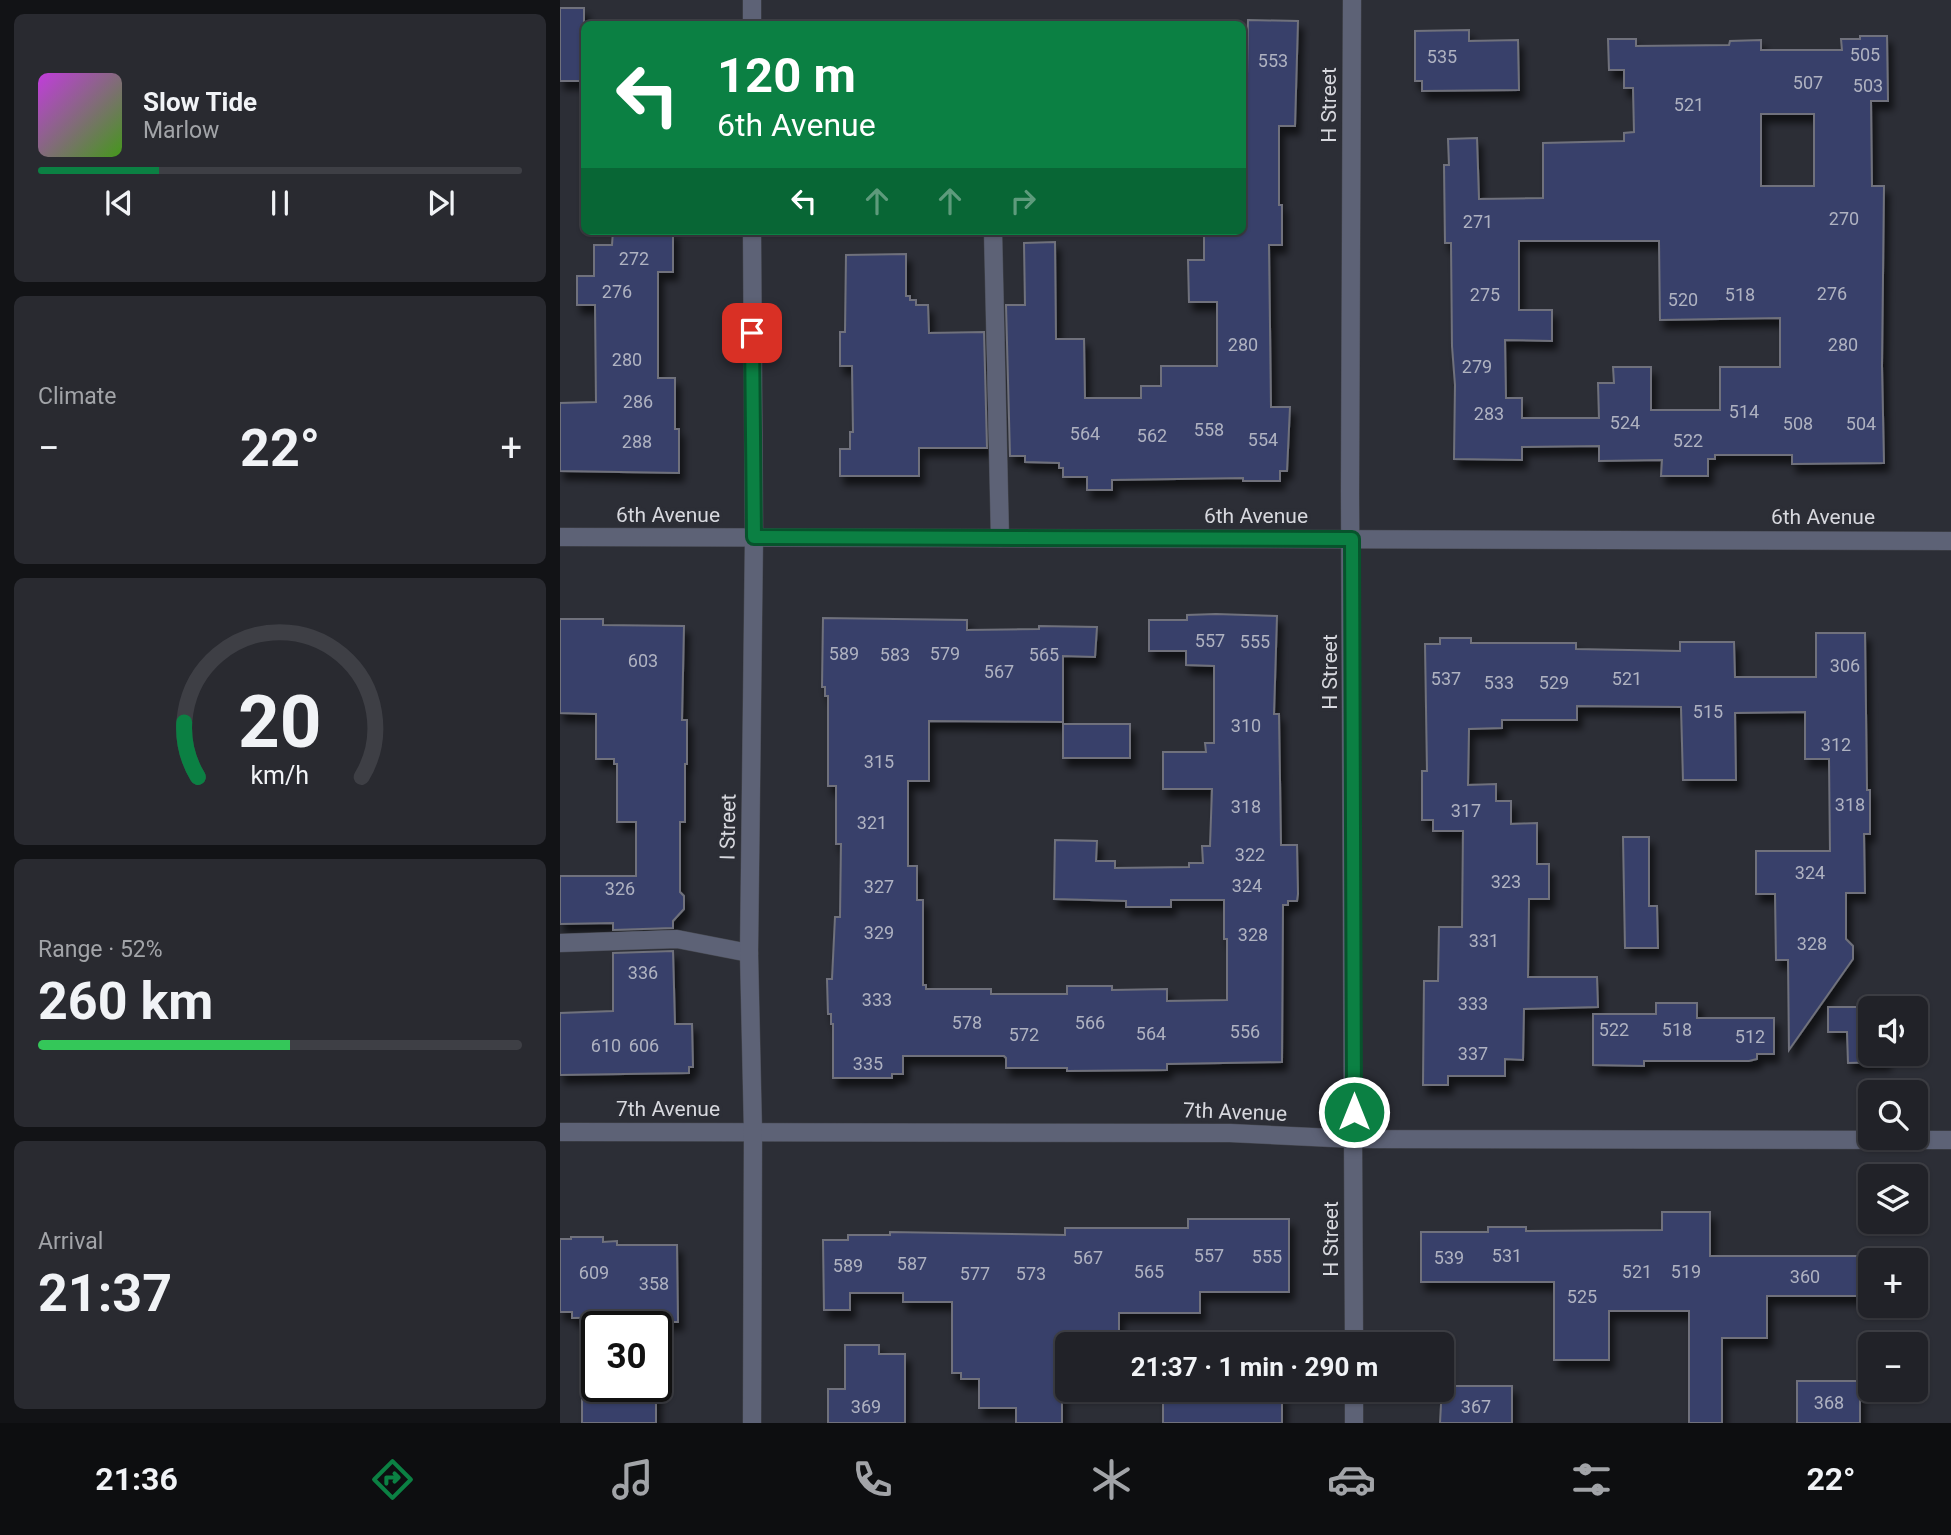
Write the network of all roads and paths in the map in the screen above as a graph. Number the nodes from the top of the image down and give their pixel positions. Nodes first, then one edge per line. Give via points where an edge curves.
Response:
1 (752, 0) edge
2 (1352, 0) edge
3 (752, 21) edge
4 (752, 235) edge
5 (993, 235) edge
6 (560, 537) edge
7 (754, 537) junction
8 (1000, 538) junction
9 (1352, 539) junction
10 (1951, 541) edge
11 (560, 943) edge
12 (750, 953) junction
13 (560, 1132) edge
14 (753, 1132) junction
15 (1354, 1139) junction
16 (1951, 1140) edge
17 (1354, 1332) edge
18 (1354, 1402) edge
19 (752, 1423) edge
20 (1354, 1423) edge

1 - 3 street
2 - 9 street, H Street
4 - 7 street, I Street
5 - 8 street
6 - 7 street, 6th Avenue
7 - 8 street, 6th Avenue
7 - 12 street, I Street
8 - 9 street, 6th Avenue
9 - 10 street, 6th Avenue
9 - 15 street, H Street
11 - 12 street via 677,939
12 - 14 street, I Street
13 - 14 street, 7th Avenue
14 - 15 street, 7th Avenue via 1230,1133
14 - 19 street, I Street
15 - 16 street, 7th Avenue
15 - 17 street, H Street
18 - 20 street

